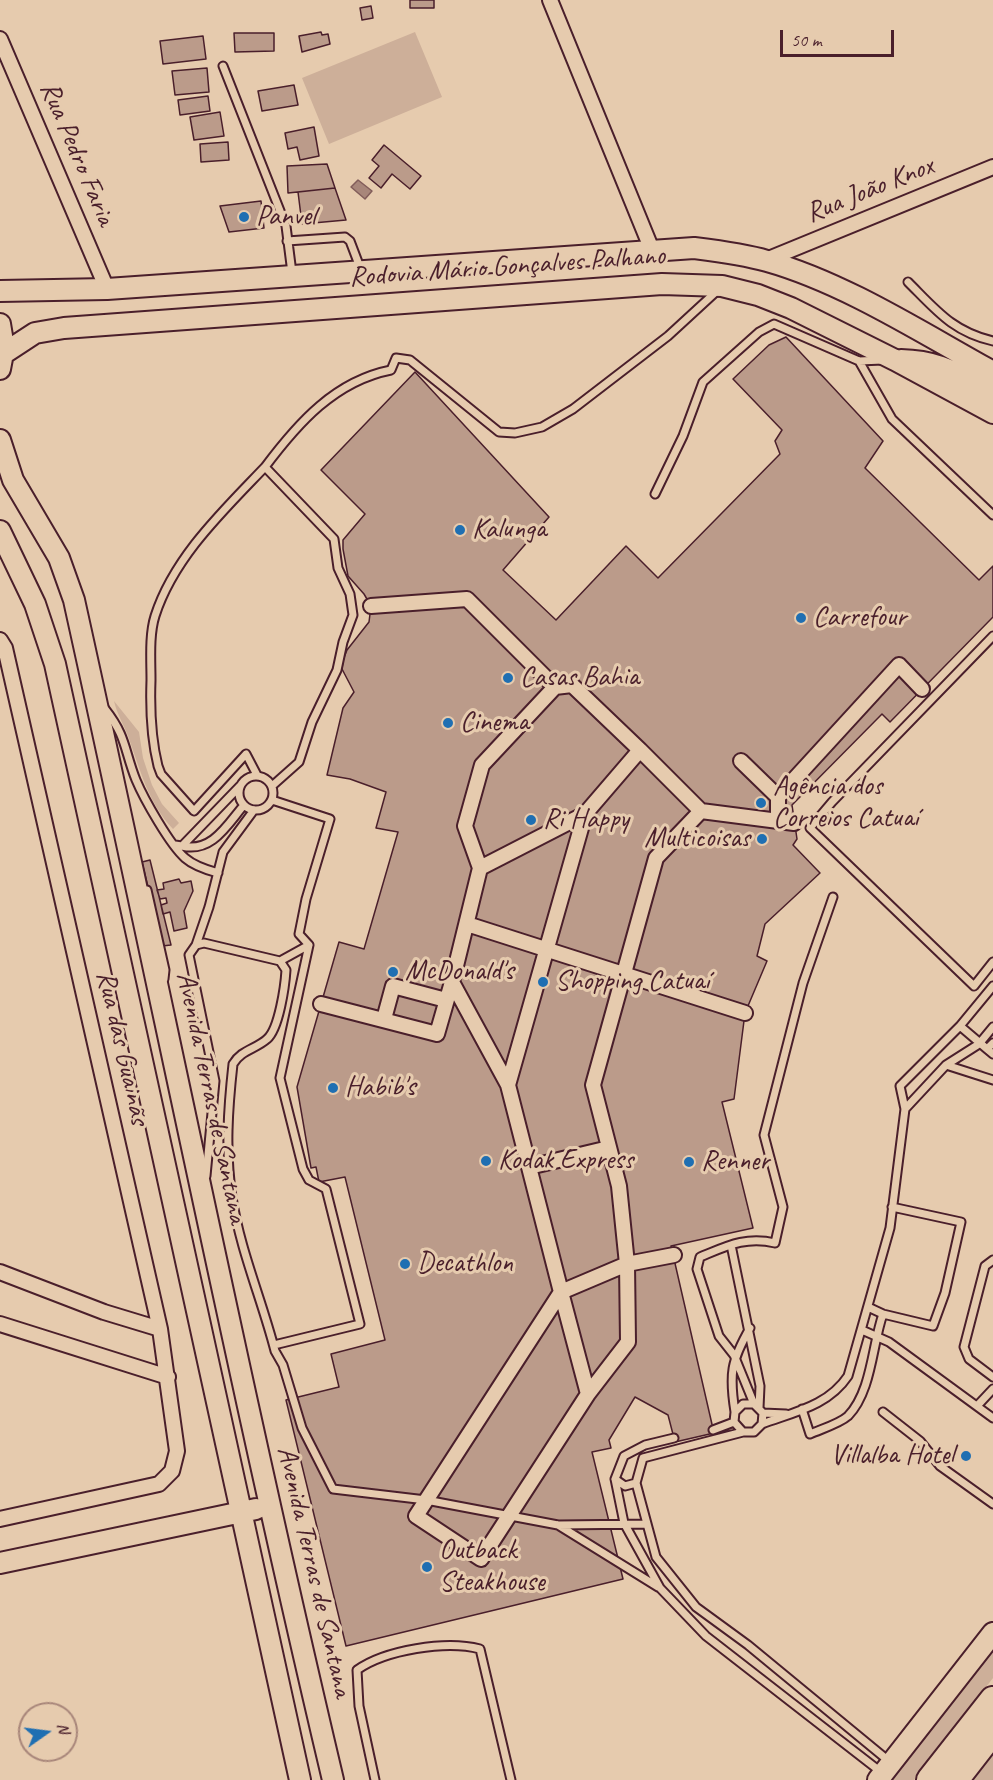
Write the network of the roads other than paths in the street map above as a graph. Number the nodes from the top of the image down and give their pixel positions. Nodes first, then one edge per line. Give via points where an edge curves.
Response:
1 (550, 0) edge
2 (0, 39) edge
3 (223, 66) dead end
4 (993, 167) edge
5 (287, 241) junction
6 (652, 250) junction
7 (766, 261) junction
8 (361, 270) junction
9 (293, 276) junction
10 (908, 282) dead end
11 (722, 286) junction
12 (107, 289) junction
13 (0, 291) edge
14 (0, 324) edge
15 (993, 341) edge
16 (895, 360) junction
17 (2, 361) edge
18 (859, 361) junction
19 (993, 372) edge
20 (993, 392) edge
21 (993, 413) edge
22 (0, 440) edge
23 (265, 467) junction
24 (655, 494) dead end
25 (993, 515) edge
26 (0, 531) edge
27 (371, 606) dead end
28 (993, 636) edge
29 (0, 640) edge
30 (555, 687) junction
31 (921, 689) dead end
32 (95, 697) junction
33 (640, 750) junction
34 (109, 760) junction
35 (741, 761) dead end
36 (256, 775) junction
37 (240, 786) junction
38 (272, 786) junction
39 (778, 797) junction
40 (272, 800) junction
41 (244, 805) junction
42 (254, 810) junction
43 (701, 811) junction
44 (585, 814) junction
45 (131, 821) dead end
46 (778, 821) junction
47 (794, 823) dead end
48 (178, 845) junction
49 (480, 868) junction
50 (218, 873) junction
51 (144, 879) dead end
52 (833, 897) dead end
53 (467, 924) junction
54 (196, 945) junction
55 (309, 945) junction
56 (547, 948) junction
57 (280, 961) junction
58 (993, 962) edge
59 (624, 972) junction
60 (452, 982) junction
61 (993, 986) edge
62 (160, 999) junction
63 (446, 1000) junction
64 (321, 1004) dead end
65 (745, 1013) dead end
66 (384, 1019) junction
67 (960, 1026) junction
68 (993, 1027) edge
69 (993, 1043) edge
70 (980, 1044) junction
71 (990, 1052) edge
72 (946, 1065) junction
73 (993, 1080) edge
74 (508, 1085) junction
75 (905, 1109) junction
76 (609, 1148) junction
77 (529, 1167) junction
78 (204, 1194) junction
79 (892, 1207) junction
80 (731, 1245) junction
81 (674, 1255) dead end
82 (993, 1260) edge
83 (627, 1264) junction
84 (0, 1272) edge
85 (561, 1292) junction
86 (868, 1307) junction
87 (883, 1314) junction
88 (0, 1324) edge
89 (750, 1328) junction
90 (160, 1329) junction
91 (862, 1330) junction
92 (875, 1336) junction
93 (274, 1345) junction
94 (734, 1354) junction
95 (168, 1377) junction
96 (993, 1377) edge
97 (993, 1389) edge
98 (588, 1394) junction
99 (977, 1407) junction
100 (759, 1408) junction
101 (802, 1409) junction
102 (735, 1412) junction
103 (883, 1412) dead end
104 (789, 1414) junction
105 (993, 1418) edge
106 (734, 1422) junction
107 (762, 1424) junction
108 (713, 1430) dead end
109 (743, 1432) junction
110 (674, 1438) dead end
111 (615, 1479) junction
112 (636, 1483) junction
113 (426, 1500) junction
114 (993, 1504) edge
115 (268, 1506) junction
116 (243, 1511) junction
117 (509, 1516) junction
118 (0, 1519) edge
119 (624, 1523) junction
120 (646, 1524) junction
121 (558, 1525) junction
122 (0, 1563) edge
123 (660, 1588) junction
124 (993, 1633) edge
125 (993, 1700) edge
126 (993, 1731) edge
127 (884, 1772) edge
128 (300, 1780) edge
129 (333, 1780) edge
130 (373, 1780) edge
131 (511, 1780) edge
132 (930, 1780) edge
133 (956, 1780) edge

1 - 6 street
2 - 12 street, Rua Pedro Faria
3 - 5 lane via 286,225
4 - 7 street, Rua João Knox
5 - 8 lane via 345,237
5 - 9 lane
6 - 7 street, Rodovia Mário Gonçalves Palhano via 694,248
6 - 8 street, Rodovia Mário Gonçalves Palhano
7 - 19 street, Rodovia Mário Gonçalves Palhano via 831,286
8 - 9 street, Rodovia Mário Gonçalves Palhano
9 - 12 street, Rodovia Mário Gonçalves Palhano
10 - 15 lane via 950,324 967,334
11 - 16 street, Rodovia Mário Gonçalves Palhano via 791,308
11 - 17 street, Rodovia Mário Gonçalves Palhano via 662,284 64,328 35,333 10,347
11 - 23 lane via 610,382 542,427 499,432 410,360 396,358 391,370 347,386 315,409 292,430
12 - 13 street, Rodovia Mário Gonçalves Palhano
14 - 17 street
16 - 18 lane
16 - 20 street via 941,364
16 - 21 street, Rodovia Mário Gonçalves Palhano
18 - 24 lane via 786,327 774,324 759,332 703,382
18 - 25 lane via 892,419
22 - 32 street, Avenida Terras de Santana via 13,480 51,540 68,577
23 - 36 lane via 189,552 169,582 154,618 151,661 150,707 158,766 194,810 246,754
23 - 38 lane via 334,539 338,568 350,594 353,615 337,670 312,722 299,762
26 - 116 street, Avenida Terras de Santana via 35,604 58,674
27 - 30 street via 466,598
28 - 58 lane via 810,828 974,986
29 - 90 street, Rua das Guainãs via 8,660
30 - 33 street via 572,685
30 - 49 street via 482,765 465,826
31 - 39 street via 899,665
32 - 34 street, Avenida Terras de Santana
32 - 48 lane via 121,733 144,798
33 - 43 street
33 - 44 street
34 - 45 lane via 124,787
34 - 62 street, Avenida Terras de Santana
35 - 39 street
36 - 37 lane
36 - 38 lane via 266,778
37 - 41 lane via 239,796
37 - 48 lane
38 - 40 lane
39 - 46 street
40 - 42 lane
40 - 55 lane via 330,819 299,934
41 - 42 lane
41 - 48 lane via 205,846 194,849
42 - 50 lane via 226,846
43 - 46 street
43 - 59 street via 656,858
44 - 49 street
44 - 56 street
46 - 47 street
48 - 50 lane via 185,858
49 - 53 street
50 - 54 lane
51 - 62 lane via 165,970
52 - 80 lane via 803,983 764,1135 783,1207 775,1243 757,1238
53 - 56 street
53 - 60 street
54 - 57 lane via 210,944
54 - 78 lane via 189,955 215,1082
55 - 57 lane
55 - 93 lane via 280,1078 303,1169 309,1180 326,1189 360,1324
56 - 59 street
56 - 74 street
57 - 93 lane via 286,974 275,1027 269,1038 237,1057 233,1064 227,1128 232,1198
59 - 65 street
59 - 76 street via 592,1085
60 - 63 street
60 - 74 street
61 - 67 lane
62 - 78 street, Avenida Terras de Santana
63 - 66 street via 393,986
63 - 66 street via 437,1034
64 - 66 street
67 - 70 lane
67 - 75 lane via 900,1086
68 - 70 lane
69 - 71 lane
70 - 71 lane
70 - 72 lane
72 - 73 lane
72 - 75 lane
74 - 77 street
75 - 79 lane
76 - 77 street
76 - 83 street via 619,1186
77 - 85 street
78 - 115 street, Avenida Terras de Santana
79 - 86 lane
79 - 87 lane via 961,1222 945,1293 933,1326
80 - 89 lane
80 - 94 lane via 700,1257 697,1269 719,1336
81 - 83 street
82 - 96 lane via 986,1266 964,1347 969,1359
83 - 85 street
83 - 98 street via 628,1342
84 - 90 street
85 - 98 street
85 - 113 street
86 - 87 lane
86 - 91 lane
87 - 92 lane
88 - 95 street
89 - 94 lane
89 - 100 lane via 760,1386
90 - 95 street, Rua das Guainãs
91 - 92 lane
91 - 101 lane via 840,1390 820,1404
92 - 99 lane via 889,1342
92 - 101 lane via 864,1389 848,1416 810,1434
93 - 113 lane via 302,1428 333,1489
94 - 100 lane
94 - 102 lane via 731,1386
95 - 118 street, Rua das Guainãs via 177,1451 172,1471 159,1484
97 - 99 lane
98 - 117 street
99 - 105 lane
100 - 102 lane via 743,1404
100 - 104 lane
100 - 107 lane
101 - 104 lane
102 - 106 lane
103 - 114 lane via 920,1441 939,1466
104 - 107 lane
106 - 108 lane
106 - 109 lane
107 - 109 lane via 754,1432
109 - 112 lane via 643,1458
110 - 111 lane via 645,1445 624,1456
111 - 112 lane via 625,1486
111 - 119 lane
112 - 120 lane
113 - 117 lane
113 - 117 street via 416,1516 480,1559
115 - 116 street
115 - 129 street, Avenida Terras de Santana
116 - 122 street
116 - 128 street, Avenida Terras de Santana
117 - 121 lane
119 - 120 lane
119 - 121 lane
119 - 123 lane
120 - 127 lane via 656,1557 696,1607 748,1645
121 - 123 lane
123 - 127 lane via 706,1636
124 - 127 street
125 - 132 highway
126 - 133 highway
130 - 131 lane via 359,1706 357,1670 379,1659 450,1643 480,1648

